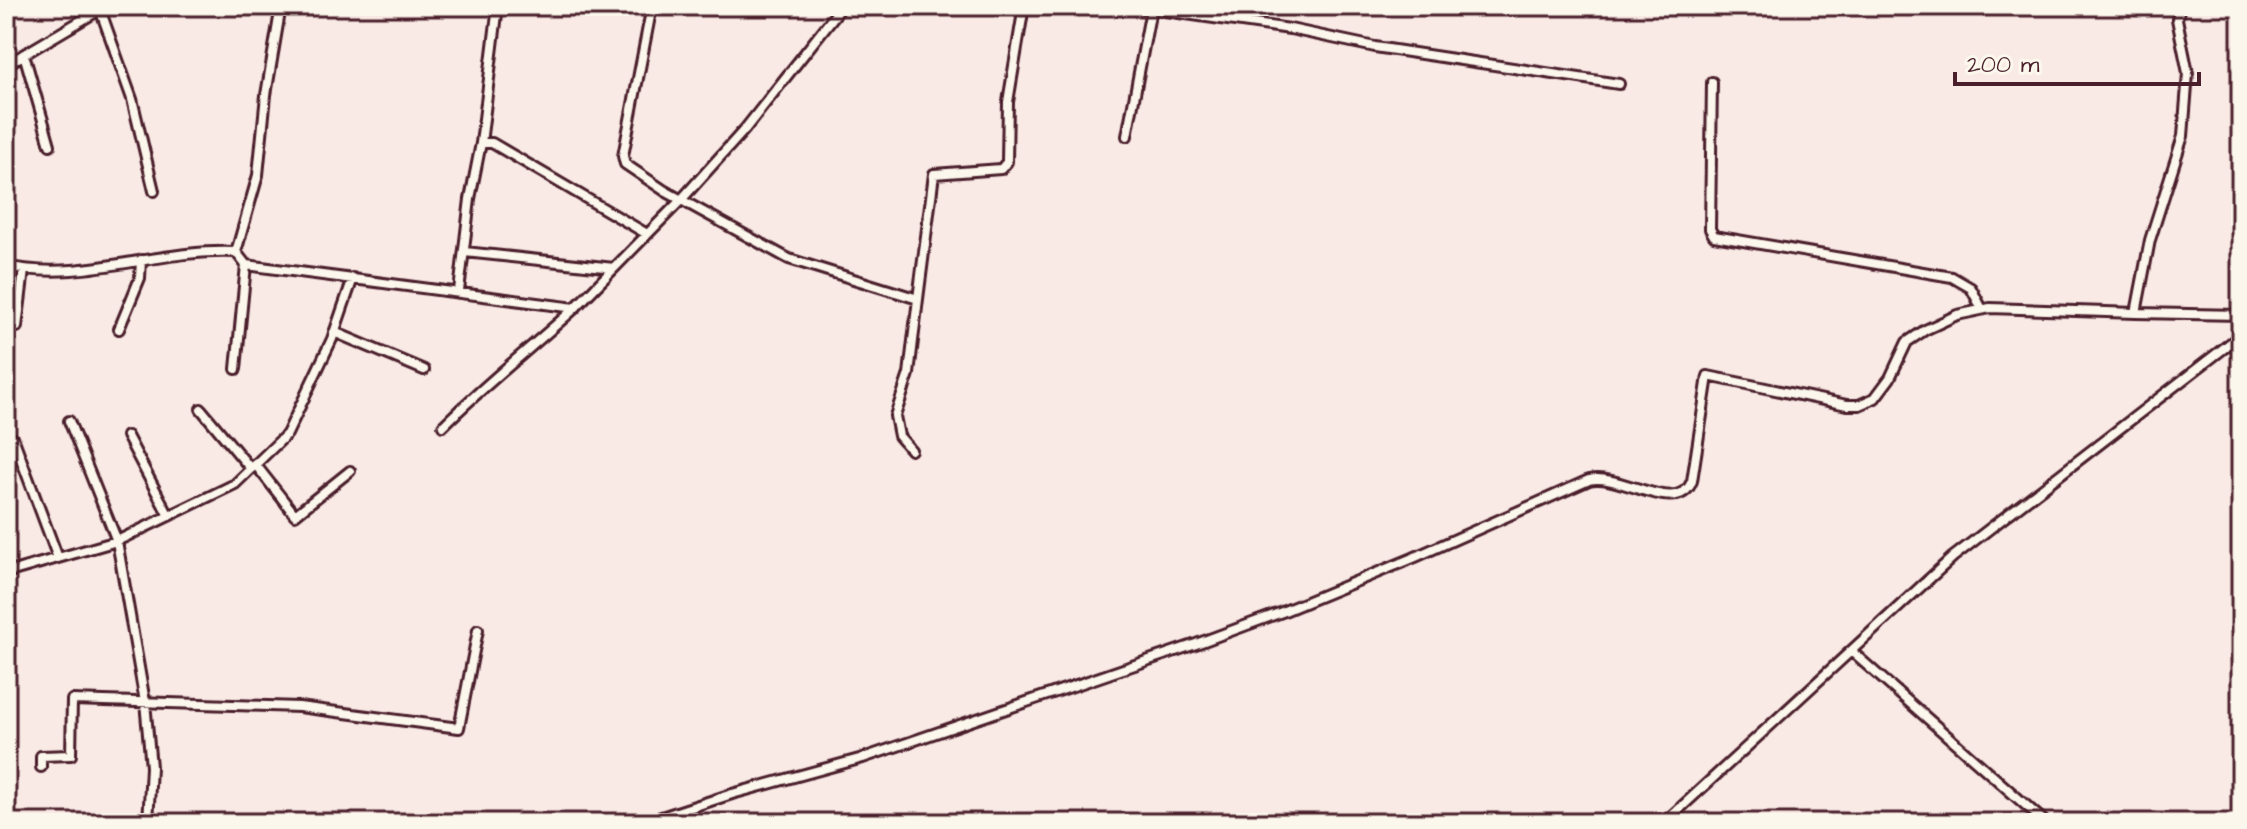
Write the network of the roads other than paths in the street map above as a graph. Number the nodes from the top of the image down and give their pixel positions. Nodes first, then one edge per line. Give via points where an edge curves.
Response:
1 (281, 6) edge
2 (498, 6) edge
3 (652, 6) edge
4 (842, 6) edge
5 (1024, 6) edge
6 (1128, 6) edge
7 (2180, 6) edge
8 (103, 8) edge
9 (1151, 9) junction
10 (24, 54) junction
11 (6, 65) edge
12 (1712, 82) dead end
13 (1619, 84) dead end
14 (1127, 136) dead end
15 (481, 143) junction
16 (50, 145) dead end
17 (154, 191) dead end
18 (681, 200) junction
19 (647, 234) junction
20 (236, 252) junction
21 (465, 252) junction
22 (141, 260) junction
23 (246, 265) junction
24 (6, 266) edge
25 (614, 268) junction
26 (24, 270) junction
27 (353, 278) junction
28 (459, 291) junction
29 (918, 299) junction
30 (575, 308) junction
31 (1982, 309) junction
32 (2136, 313) junction
33 (2241, 315) edge
34 (17, 327) dead end
35 (119, 329) dead end
36 (334, 332) junction
37 (2241, 335) edge
38 (236, 369) dead end
39 (424, 370) dead end
40 (201, 409) dead end
41 (69, 421) dead end
42 (443, 426) dead end
43 (6, 433) edge
44 (127, 436) dead end
45 (911, 450) dead end
46 (253, 467) junction
47 (350, 471) dead end
48 (169, 516) junction
49 (117, 541) junction
50 (58, 558) junction
51 (6, 573) edge
52 (478, 630) dead end
53 (1851, 651) junction
54 (145, 702) junction
55 (41, 767) dead end
56 (148, 823) edge
57 (643, 823) edge
58 (1664, 823) edge
59 (2046, 823) edge

1 - 20 street via 258,175
2 - 15 street
3 - 18 street via 623,159
4 - 18 street
5 - 29 street via 1008,102 1007,162 1001,169 934,174
6 - 9 street
7 - 32 street via 2177,19 2188,73 2183,136 2150,240
8 - 10 street
8 - 17 street
9 - 13 street
9 - 14 street
10 - 11 street
10 - 16 street
12 - 31 street via 1714,236 1952,277 1971,288
15 - 19 street via 492,143
15 - 21 street
18 - 19 street
18 - 29 street via 789,259
19 - 25 street
20 - 22 street via 203,250
20 - 23 street
21 - 25 street
21 - 28 street
22 - 26 street via 78,271
22 - 35 street via 140,278
23 - 27 street
23 - 38 street
24 - 26 street
25 - 30 street
26 - 34 street
27 - 28 street
27 - 36 street
28 - 30 street
29 - 45 street via 909,374 895,416 899,436
30 - 42 street
31 - 32 street
31 - 57 street via 1957,315 1911,339 1879,394 1859,405 1708,376 1692,481 1679,496 1607,479 1589,480 1399,564 1196,644 863,758
32 - 33 street
36 - 39 street
36 - 46 street via 287,434
37 - 53 street via 1953,557
40 - 46 street
41 - 49 street
43 - 50 street via 14,440
44 - 48 street
46 - 47 street via 295,515
46 - 48 street via 235,484
48 - 49 street
49 - 50 street
49 - 54 street
50 - 51 street
52 - 54 street via 459,728 299,707
53 - 58 street
53 - 59 street
54 - 55 street via 72,700 71,755 41,756
54 - 56 street via 151,767

